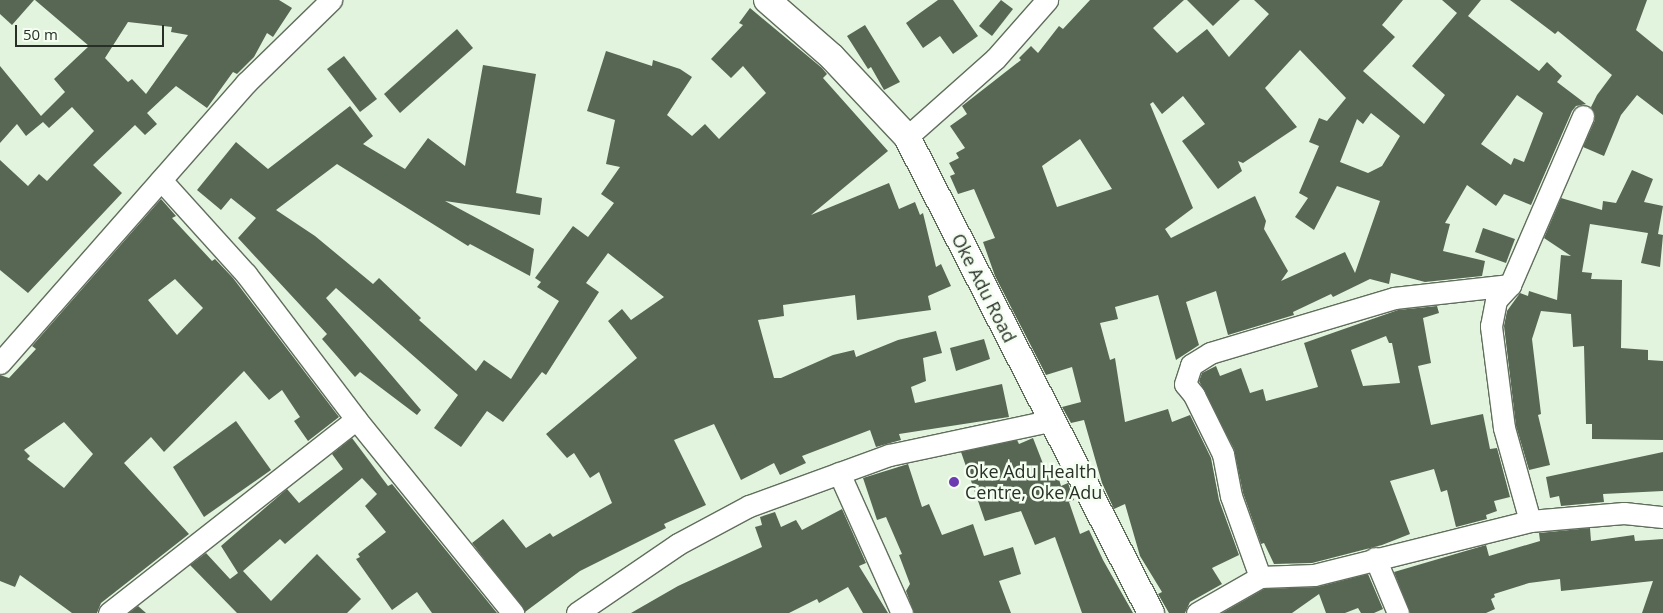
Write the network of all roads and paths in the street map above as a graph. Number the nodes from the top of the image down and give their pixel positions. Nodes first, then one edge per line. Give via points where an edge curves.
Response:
1 (331, 0) edge
2 (767, 0) edge
3 (1047, 0) edge
4 (1583, 116) dead end
5 (907, 137) junction
6 (161, 180) junction
7 (1510, 285) junction
8 (0, 363) edge
9 (356, 419) junction
10 (1053, 420) junction
11 (839, 473) junction
12 (1663, 517) edge
13 (1530, 521) junction
14 (1375, 558) junction
15 (1260, 577) junction
16 (109, 613) edge
17 (514, 613) edge
18 (577, 613) edge
19 (902, 613) edge
20 (1151, 613) edge
21 (1197, 613) edge
22 (1398, 613) edge

1 - 6 street via 246,84
2 - 5 street, Oke Adu Road via 832,57
3 - 5 street via 995,59
4 - 7 street
5 - 10 street, Oke Adu Road
6 - 8 street
6 - 9 street via 246,274
7 - 13 street via 1496,300 1491,326 1504,428
7 - 15 street via 1394,298 1210,353 1191,365 1185,384 1194,394 1223,454 1231,496
9 - 16 street
9 - 17 street
10 - 11 street via 888,455
10 - 20 street, Oke Adu Road
11 - 18 street via 749,506 686,540
11 - 19 street
12 - 13 street via 1624,513
13 - 14 street
14 - 15 street via 1314,575
14 - 22 street
15 - 21 street

